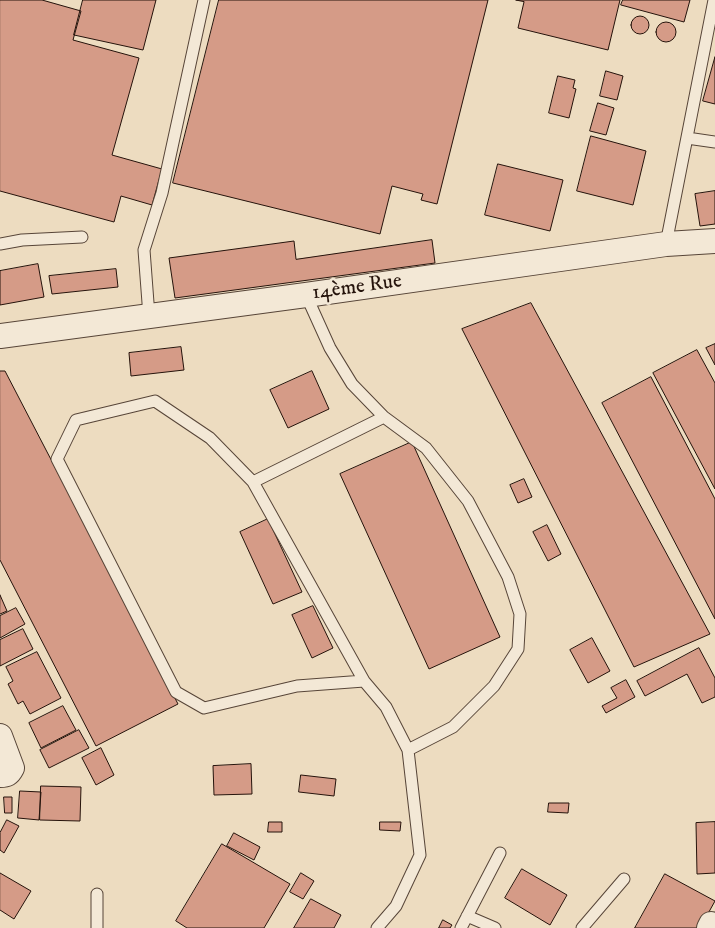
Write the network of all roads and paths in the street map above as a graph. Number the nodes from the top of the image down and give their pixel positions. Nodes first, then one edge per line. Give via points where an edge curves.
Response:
1 (204, 0) edge
2 (714, 0) edge
3 (686, 138) junction
4 (715, 142) edge
5 (82, 237) dead end
6 (715, 242) edge
7 (0, 244) edge
8 (666, 244) junction
9 (306, 295) junction
10 (149, 316) junction
11 (0, 336) edge
12 (384, 417) junction
13 (253, 482) junction
14 (364, 681) junction
15 (0, 736) edge
16 (408, 750) junction
17 (0, 775) edge
18 (500, 854) dead end
19 (624, 879) dead end
20 (97, 894) dead end
21 (467, 916) junction
22 (97, 928) edge
23 (376, 928) edge
24 (461, 928) edge
25 (495, 928) edge
26 (582, 928) edge

1 - 10 lane via 162,193 144,250
2 - 3 lane
3 - 4 lane
3 - 8 lane
5 - 7 lane
6 - 8 street, 14ème Rue
8 - 9 street, 14ème Rue
9 - 10 street, 14ème Rue
9 - 12 lane via 330,348 352,384
10 - 11 street, 14ème Rue
12 - 13 lane
12 - 16 lane via 426,448 468,501 508,576 520,614 518,649 494,686 453,727
13 - 14 lane
13 - 14 lane via 210,438 155,401 76,420 56,459 176,692 204,708 297,686
14 - 16 lane via 386,706
15 - 17 street via 12,768 6,775
16 - 23 lane via 420,855 396,906
18 - 21 lane
19 - 26 lane
20 - 22 lane
21 - 24 lane
21 - 25 lane

